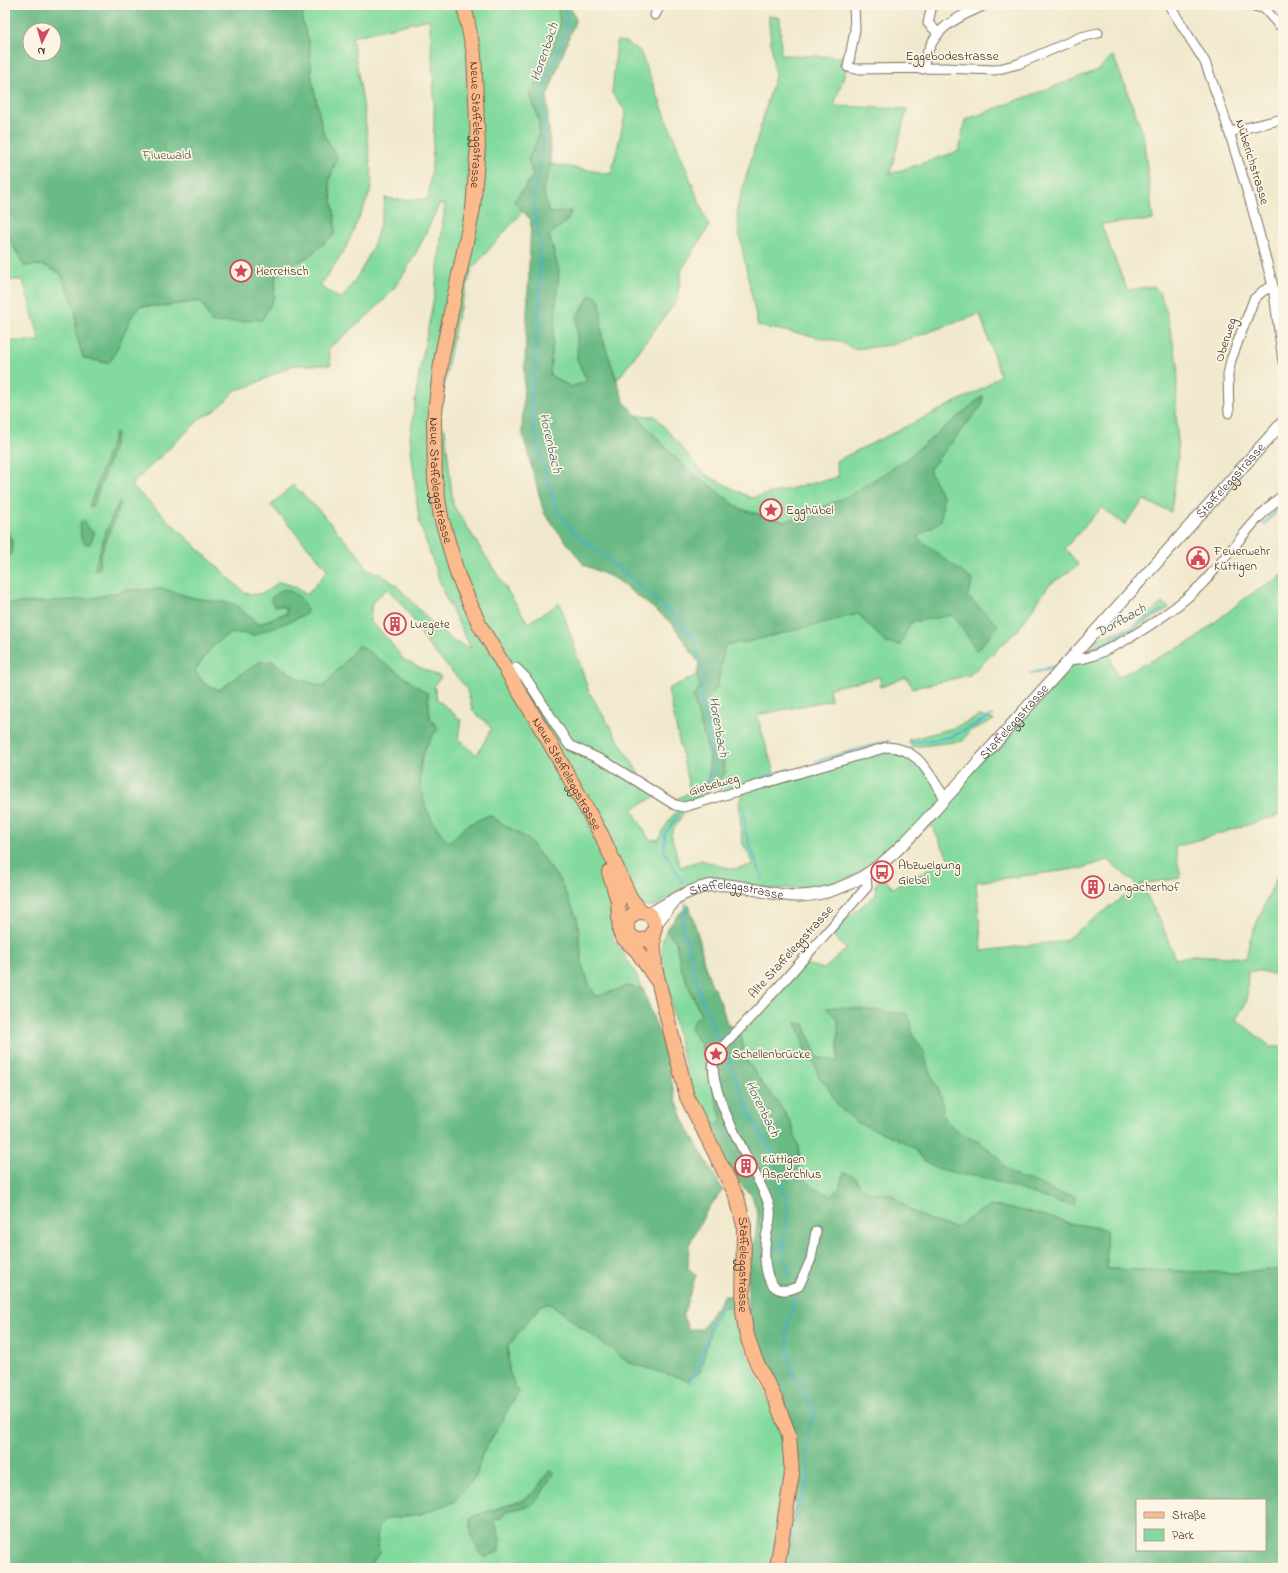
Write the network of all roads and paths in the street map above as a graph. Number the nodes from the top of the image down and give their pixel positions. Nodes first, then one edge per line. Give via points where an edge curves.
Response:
1 (464, 5) edge
2 (660, 5) edge
3 (854, 5) edge
4 (932, 5) edge
5 (985, 5) edge
6 (1169, 5) edge
7 (1249, 5) edge
8 (655, 15) dead end
9 (1283, 26) edge
10 (938, 33) junction
11 (1098, 33) dead end
12 (923, 68) junction
13 (1283, 119) edge
14 (1229, 132) junction
15 (1273, 286) junction
16 (1283, 361) edge
17 (1229, 413) dead end
18 (1283, 422) edge
19 (1283, 495) edge
20 (1072, 659) junction
21 (516, 668) dead end
22 (945, 798) junction
23 (590, 817) junction
24 (866, 876) junction
25 (614, 884) junction
26 (628, 920) junction
27 (650, 921) junction
28 (636, 938) junction
29 (655, 968) junction
30 (658, 984) junction
31 (816, 1230) dead end
32 (777, 1568) edge

1 - 23 main road, Neue Staffeleggstrasse via 474,54 478,146 473,209 442,355 434,420 435,479 441,517 451,554 479,624 547,738
2 - 8 street
3 - 12 street, Eggebodestrasse via 855,30 848,67 866,70
4 - 10 street via 928,23
5 - 10 street via 948,24
6 - 14 street, Nüberichstrasse via 1205,62
7 - 9 street via 1264,8 1279,25
10 - 12 street via 925,55
11 - 12 street, Eggebodestrasse via 1081,37 1006,68
13 - 14 street
14 - 15 street, Nüberichstrasse
15 - 16 street, Nüberichstrasse
15 - 17 street, Oberweg via 1254,299 1231,360 1228,379
18 - 20 street, Staffeleggstrasse
19 - 20 street via 1254,523 1201,584 1180,603 1141,631 1108,649 1080,660
20 - 22 street, Staffeleggstrasse
21 - 22 street, Giebelweg via 526,678 569,745 606,762 675,805 684,807 888,747 900,747 916,755
22 - 24 street, Staffeleggstrasse via 896,852
23 - 25 main road
23 - 27 main road, Neue Staffeleggstrasse via 602,836 630,897
24 - 27 street, Staffeleggstrasse via 849,884 801,896 777,895 715,885 698,888 683,895
24 - 31 street, Alte Staffeleggstrasse via 867,887 713,1060 713,1072 728,1121 757,1177 770,1209 765,1262 767,1274 774,1287 784,1291 799,1286 811,1259
25 - 26 main road via 624,900
25 - 30 main road via 622,937 637,951
26 - 27 main road via 634,913
26 - 28 main road via 629,933
27 - 28 main road via 646,939
27 - 29 main road, Staffeleggstrasse
28 - 29 main road, Staffeleggstrasse
29 - 30 main road, Staffeleggstrasse
30 - 32 main road, Staffeleggstrasse via 687,1097 737,1197 744,1226 743,1310 746,1332 754,1358 790,1435 792,1474

